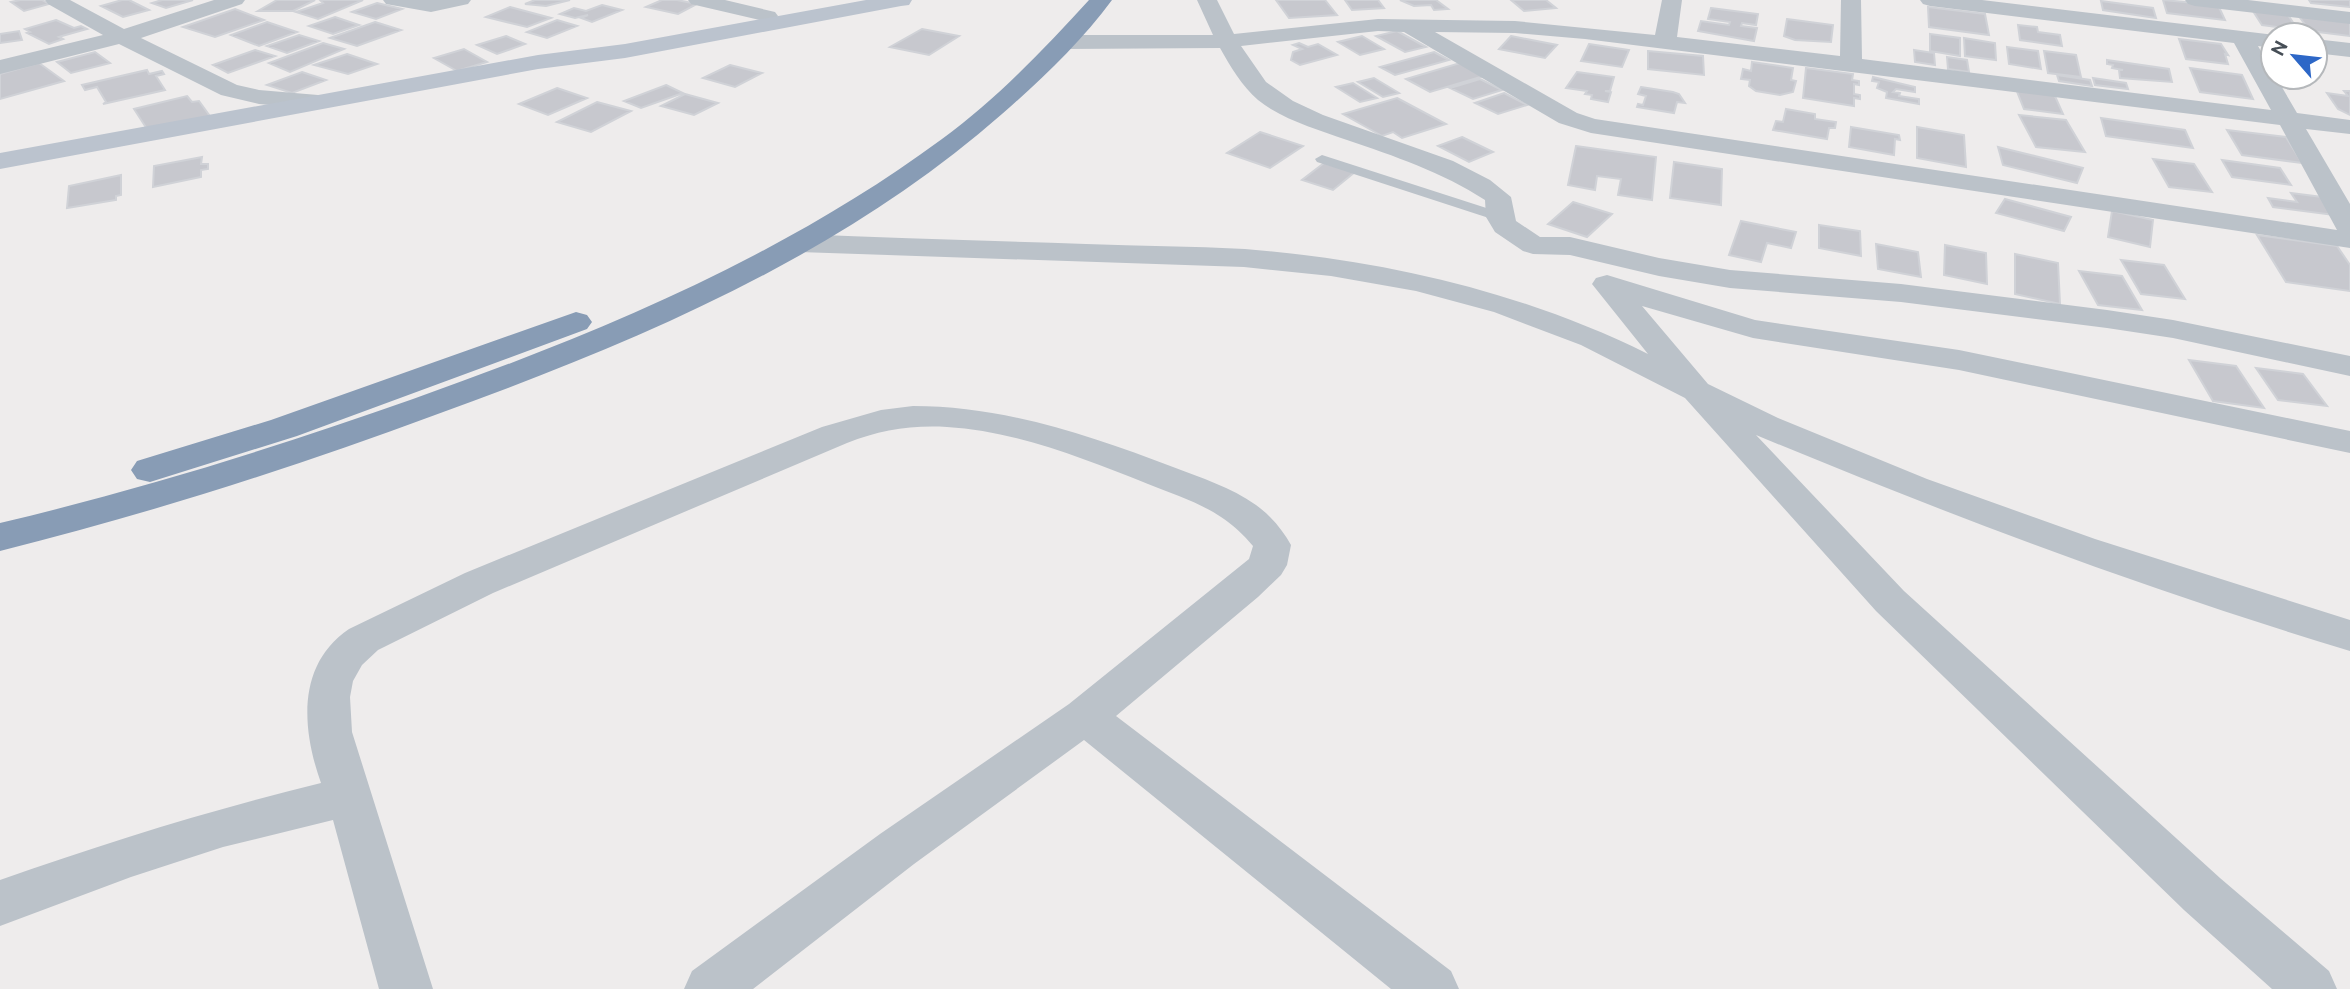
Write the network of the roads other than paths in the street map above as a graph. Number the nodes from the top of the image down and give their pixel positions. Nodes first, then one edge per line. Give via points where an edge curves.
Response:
1 (55, 0) edge
2 (235, 0) edge
3 (393, 0) edge
4 (461, 0) edge
5 (698, 0) edge
6 (852, 0) edge
7 (901, 0) edge
8 (1071, 0) edge
9 (1101, 0) edge
10 (1207, 0) edge
11 (1672, 0) edge
12 (1851, 0) edge
13 (1930, 0) edge
14 (2195, 0) edge
15 (768, 16) junction
16 (2350, 18) edge
17 (1406, 24) junction
18 (121, 37) junction
19 (2242, 37) junction
20 (2259, 39) edge
21 (1228, 41) junction
22 (1066, 42) junction
23 (1665, 42) junction
24 (2329, 48) edge
25 (2350, 50) edge
26 (562, 58) junction
27 (1851, 64) junction
28 (0, 67) edge
29 (318, 102) junction
30 (2288, 120) junction
31 (2350, 127) edge
32 (1322, 159) dead end
33 (0, 161) edge
34 (1500, 217) junction
35 (2350, 228) edge
36 (2350, 240) edge
37 (799, 243) junction
38 (1532, 246) junction
39 (1607, 284) junction
40 (2350, 366) edge
41 (1693, 387) junction
42 (2350, 442) edge
43 (0, 510) edge
44 (0, 537) edge
45 (2350, 636) edge
46 (1085, 716) junction
47 (350, 796) junction
48 (0, 903) edge
49 (406, 989) edge
50 (711, 989) edge
51 (1432, 989) edge
52 (2310, 989) edge

1 - 18 street
2 - 18 street
3 - 4 street via 424,6
5 - 15 street
6 - 15 street
7 - 26 street via 625,51
8 - 43 highway via 1028,52 956,115 845,191 708,265 529,340 284,428 80,492
9 - 22 highway
10 - 21 street
11 - 23 street
12 - 27 street
13 - 19 street
14 - 16 street
15 - 26 street
17 - 21 street
17 - 23 street via 1516,27
17 - 36 street via 1568,118 1591,126
18 - 28 street
18 - 29 street via 241,95
19 - 20 street
19 - 30 street
21 - 22 street
21 - 34 street via 1267,96 1313,120 1489,190 1499,197
22 - 37 highway via 992,113 932,161
23 - 27 street
24 - 25 street
26 - 29 street
27 - 30 street
29 - 33 street
30 - 31 street
30 - 35 street
32 - 34 lane
34 - 38 street
37 - 41 street via 1244,258 1331,267 1505,306 1592,338
37 - 44 highway via 692,299 510,378 273,461
38 - 39 street
38 - 40 street via 1570,246 1730,279 1900,293 2107,319
39 - 41 street
39 - 42 street via 1753,329 1959,360
41 - 45 street via 1766,426 1914,487 2081,548
41 - 52 street via 1890,601 2192,885
46 - 47 street via 1267,565 1272,545 1263,530 1209,495 1046,437 980,421 917,415 887,418 817,442 491,579 365,638 338,665 328,684 338,771
46 - 50 street
46 - 51 street
47 - 48 street via 223,827
47 - 49 street

